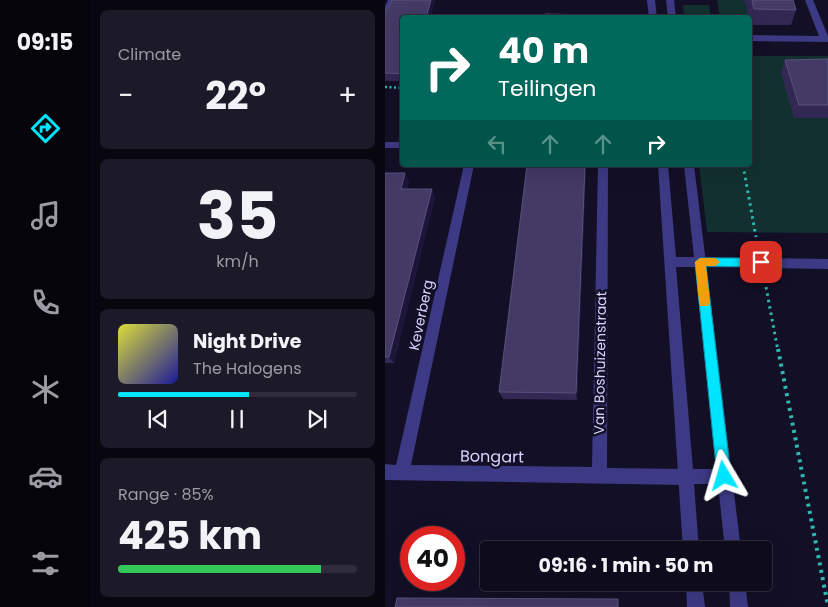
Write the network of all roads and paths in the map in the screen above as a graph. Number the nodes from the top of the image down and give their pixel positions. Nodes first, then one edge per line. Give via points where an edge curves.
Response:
1 (392, 0) edge
2 (651, 0) edge
3 (669, 0) edge
4 (809, 0) edge
5 (385, 15) edge
6 (653, 15) edge
7 (672, 15) edge
8 (752, 38) edge
9 (826, 39) edge
10 (385, 87) edge
11 (400, 88) edge
12 (385, 144) edge
13 (400, 145) edge
14 (469, 167) edge
15 (603, 167) edge
16 (663, 167) edge
17 (689, 167) edge
18 (743, 167) edge
19 (669, 262) junction
20 (700, 262) junction
21 (761, 262) junction
22 (828, 264) edge
23 (385, 472) edge
24 (402, 472) junction
25 (599, 475) junction
26 (724, 476) junction
27 (685, 477) junction
28 (690, 541) edge
29 (732, 541) edge
30 (695, 591) edge
31 (738, 591) edge
32 (828, 606) edge
33 (696, 607) edge
34 (739, 607) edge

1 - 5 street
2 - 6 street
3 - 7 street
4 - 9 street
8 - 9 street
10 - 11 path
12 - 13 street
14 - 24 street, Keverberg
15 - 25 street, Van Boshuizenstraat
16 - 19 street
17 - 20 street
18 - 21 path
19 - 20 street
19 - 27 street
20 - 21 street
20 - 26 street
21 - 22 street
21 - 32 path
23 - 24 street, Bongart
24 - 25 street, Bongart
25 - 27 street
26 - 27 street
26 - 29 street
27 - 28 street
30 - 33 street
31 - 34 street

